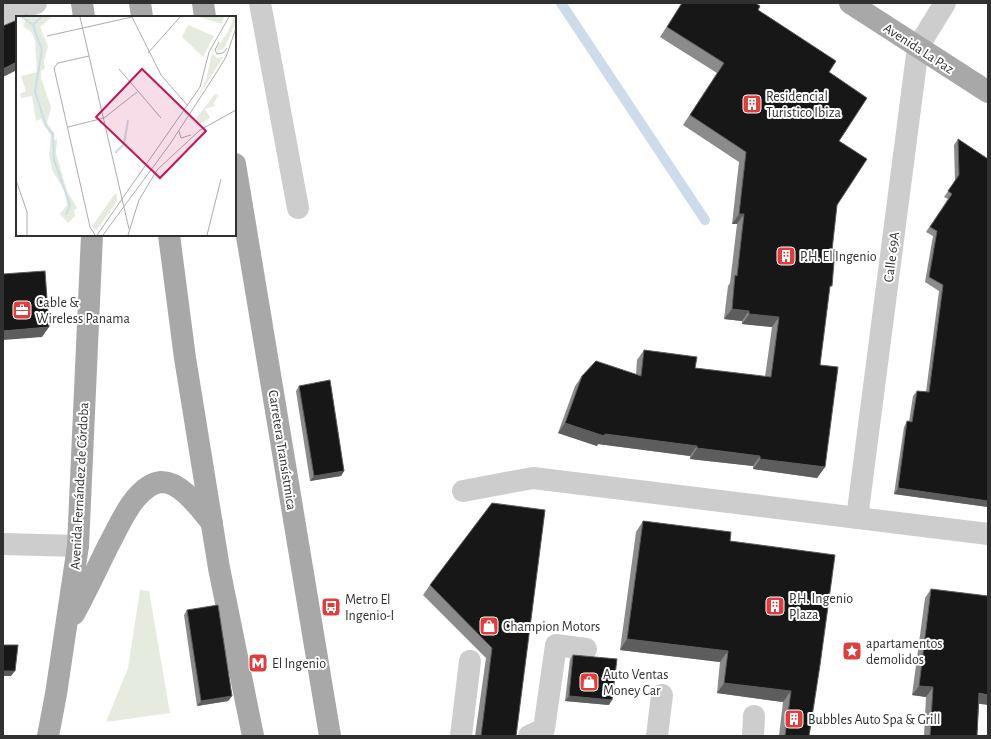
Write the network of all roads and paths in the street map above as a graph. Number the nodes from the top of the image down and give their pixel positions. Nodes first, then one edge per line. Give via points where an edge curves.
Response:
1 (36, 3) edge
2 (82, 3) edge
3 (140, 3) edge
4 (203, 3) edge
5 (260, 3) edge
6 (850, 3) edge
7 (945, 3) edge
8 (3, 16) edge
9 (84, 16) edge
10 (142, 16) edge
11 (205, 16) edge
12 (918, 47) junction
13 (988, 92) edge
14 (236, 170) edge
15 (298, 208) dead end
16 (92, 236) edge
17 (169, 236) edge
18 (463, 491) dead end
19 (857, 518) junction
20 (213, 524) junction
21 (988, 534) edge
22 (3, 544) edge
23 (78, 546) junction
24 (65, 633) junction
25 (586, 649) dead end
26 (470, 661) dead end
27 (662, 695) dead end
28 (48, 736) edge
29 (253, 736) edge
30 (330, 736) edge
31 (461, 736) edge
32 (529, 736) edge
33 (657, 736) edge

1 - 8 street
2 - 9 main road
3 - 10 main road
4 - 11 main road
5 - 15 street
6 - 12 main road, Avenida La Paz
7 - 12 street, Calle 69A
12 - 13 main road, Avenida La Paz
12 - 19 street, Calle 69A
14 - 30 main road, Carretera Transístmica
16 - 23 main road, Avenida Fernández de Córdoba
17 - 20 main road via 185,358
18 - 19 street via 533,478
19 - 21 street
20 - 24 main road via 184,492 174,485 162,482 149,486 123,516
20 - 29 main road via 219,568
22 - 23 street
23 - 24 main road, Avenida Fernández de Córdoba
24 - 28 main road, Avenida Fernández de Córdoba
25 - 32 street via 556,645 544,729
26 - 31 street
27 - 33 street

